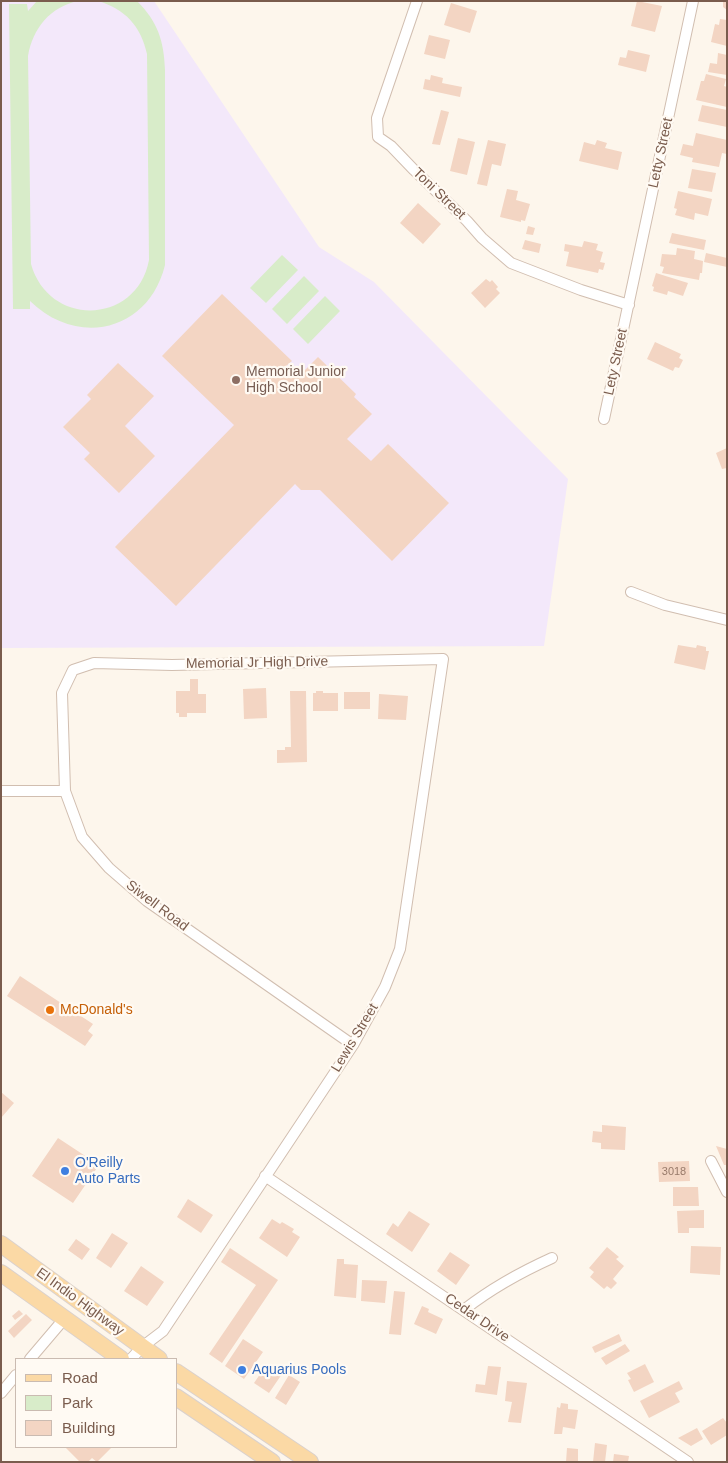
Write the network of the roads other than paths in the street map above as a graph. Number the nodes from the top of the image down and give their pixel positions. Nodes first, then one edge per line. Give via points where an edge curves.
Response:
1 (417, 1) edge
2 (693, 1) edge
3 (629, 305) junction
4 (604, 419) dead end
5 (631, 592) dead end
6 (727, 620) edge
7 (442, 659) joint
8 (73, 670) joint
9 (1, 791) edge
10 (65, 791) junction
11 (352, 1045) junction
12 (711, 1160) dead end
13 (266, 1176) junction
14 (727, 1192) edge
15 (1, 1244) edge
16 (552, 1258) dead end
17 (1, 1273) edge
18 (465, 1310) junction
19 (64, 1319) junction
20 (136, 1353) edge
21 (31, 1358) edge
22 (120, 1358) edge
23 (155, 1358) edge
24 (178, 1373) edge
25 (15, 1377) edge
26 (1, 1393) edge
27 (178, 1398) edge
28 (272, 1462) edge
29 (310, 1462) edge
30 (688, 1462) edge

1 - 3 street, Toni Street via 377,118 378,137 511,263
2 - 3 street, Letty Street
3 - 4 street, Lety Street
5 - 6 street via 665,605
7 - 8 street, Memorial Jr High Drive via 94,664
7 - 11 street, Lewis Street via 400,948 385,987
8 - 10 street, Siwell Road via 62,693
9 - 10 street
10 - 11 street, Siwell Road via 82,836 109,868 147,901
11 - 13 street, Lewis Street
12 - 14 street
13 - 18 street, Cedar Drive
13 - 20 street, Lewis Street via 163,1331
15 - 20 main road, El Indio Highway
16 - 18 street via 495,1288
17 - 19 main road, El Indio Highway
18 - 30 street, Cedar Drive
19 - 21 street
19 - 22 main road, El Indio Highway
20 - 23 main road, El Indio Highway
24 - 29 main road
25 - 26 street
27 - 28 main road

